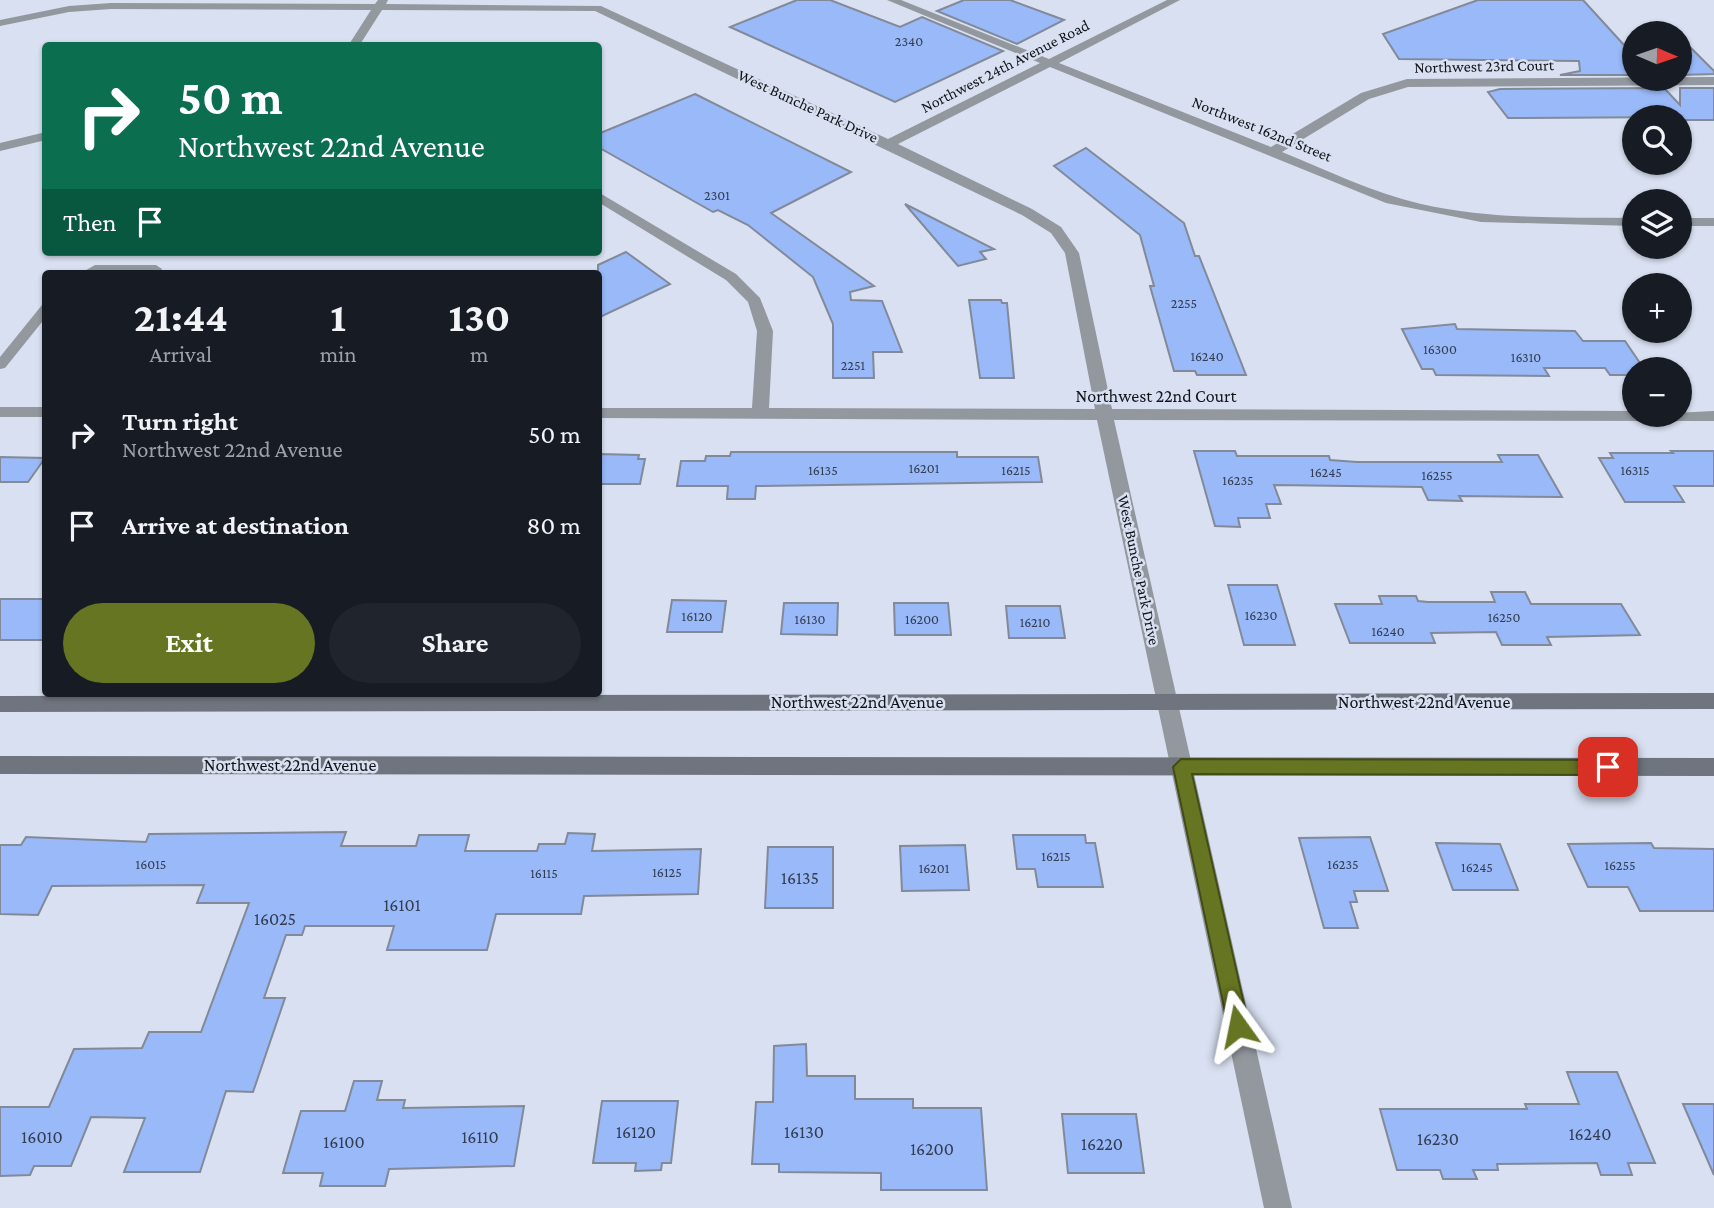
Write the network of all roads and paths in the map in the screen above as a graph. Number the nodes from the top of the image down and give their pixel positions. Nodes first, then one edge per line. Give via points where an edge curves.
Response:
1 (891, 0) edge
2 (1175, 0) edge
3 (162, 3) edge
4 (381, 3) edge
5 (1160, 3) edge
6 (598, 4) edge
7 (0, 23) edge
8 (356, 42) edge
9 (1047, 62) junction
10 (1714, 81) edge
11 (42, 137) edge
12 (888, 144) junction
13 (0, 147) edge
14 (1272, 152) junction
15 (602, 198) edge
16 (1622, 222) edge
17 (1692, 222) edge
18 (1714, 222) edge
19 (92, 270) edge
20 (155, 270) edge
21 (42, 313) edge
22 (0, 365) edge
23 (0, 412) edge
24 (42, 412) edge
25 (602, 413) edge
26 (760, 413) junction
27 (1105, 416) junction
28 (1714, 416) edge
29 (1714, 701) edge
30 (1167, 702) junction
31 (0, 704) edge
32 (0, 765) edge
33 (1181, 767) junction
34 (1714, 767) edge
35 (1278, 1208) edge

1 - 9 street, Northwest 162nd Street
2 - 5 street, Northwest 24th Avenue Road
3 - 4 street, West Bunche Park Drive
3 - 7 street, West Bunche Park Drive via 69,9
4 - 6 street, West Bunche Park Drive
4 - 8 street
5 - 9 street, Northwest 24th Avenue Road
6 - 12 street, West Bunche Park Drive
9 - 12 street, Northwest 24th Avenue Road
9 - 14 street, Northwest 162nd Street
10 - 14 street, Northwest 23rd Court via 1407,83 1365,96
11 - 13 street
12 - 27 street, West Bunche Park Drive via 1056,230 1072,253
14 - 16 street, Northwest 162nd Street via 1434,213 1514,221
15 - 26 street via 731,277 755,301 765,331
17 - 18 street
19 - 20 lane
21 - 22 lane
23 - 24 street
25 - 26 street, Northwest 22nd Court
26 - 27 street, Northwest 22nd Court
27 - 28 street, Northwest 22nd Court
27 - 30 street, West Bunche Park Drive
29 - 30 main road, Northwest 22nd Avenue
30 - 31 main road, Northwest 22nd Avenue
30 - 33 street, West Bunche Park Drive
32 - 33 main road, Northwest 22nd Avenue
33 - 34 main road, Northwest 22nd Avenue
33 - 35 street, West Bunche Park Drive

